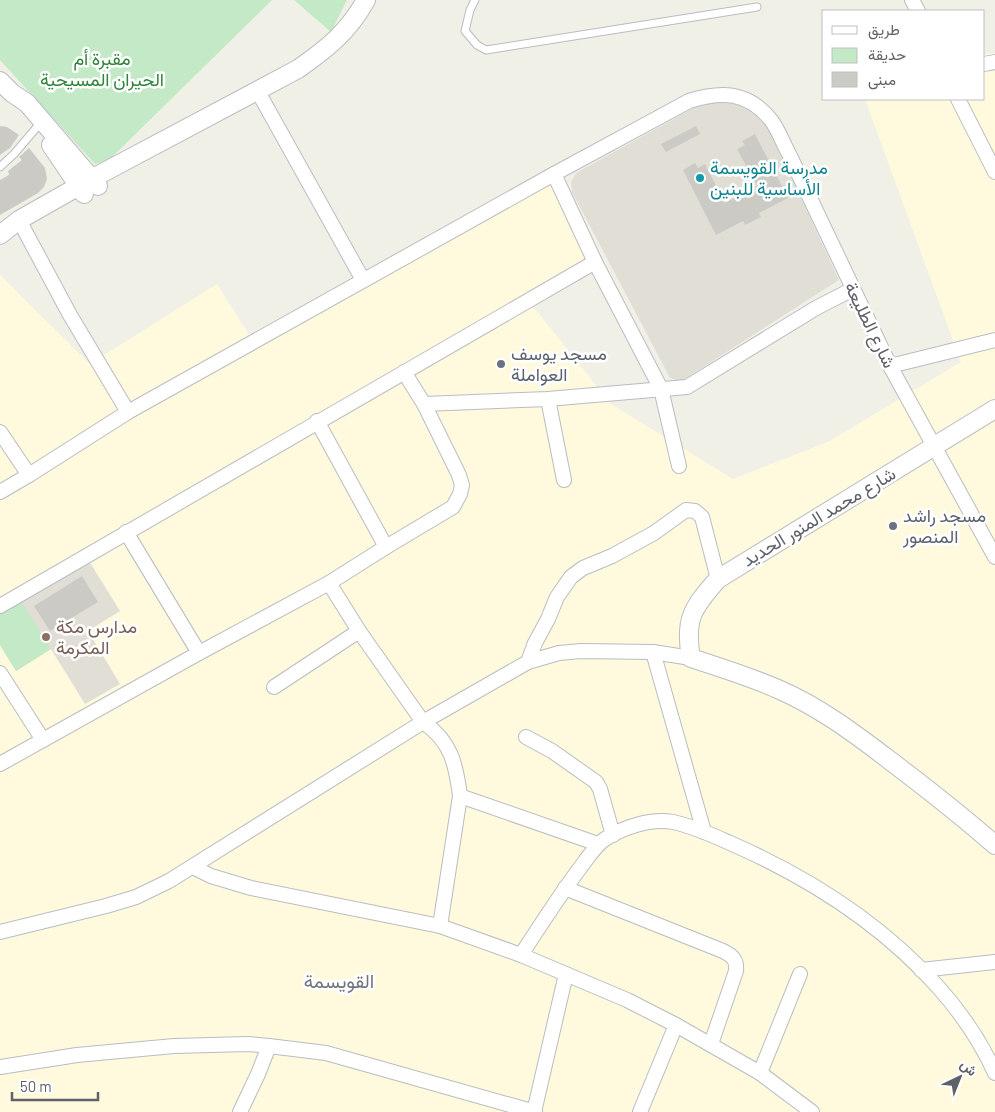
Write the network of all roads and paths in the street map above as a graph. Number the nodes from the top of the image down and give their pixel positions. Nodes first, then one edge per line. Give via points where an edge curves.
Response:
1 (366, 0) edge
2 (475, 0) edge
3 (757, 7) dead end
4 (6, 87) edge
5 (259, 94) junction
6 (959, 100) edge
7 (37, 127) junction
8 (0, 167) edge
9 (995, 172) edge
10 (554, 174) junction
11 (88, 186) junction
12 (21, 224) junction
13 (0, 235) edge
14 (594, 262) junction
15 (363, 280) junction
16 (853, 289) junction
17 (995, 340) edge
18 (890, 366) junction
19 (404, 372) junction
20 (661, 389) junction
21 (548, 399) junction
22 (424, 404) junction
23 (995, 409) edge
24 (128, 412) junction
25 (317, 422) junction
26 (0, 432) edge
27 (933, 448) junction
28 (679, 466) dead end
29 (29, 475) junction
30 (564, 480) dead end
31 (0, 492) edge
32 (126, 532) junction
33 (990, 535) edge
34 (386, 547) junction
35 (995, 557) edge
36 (718, 579) junction
37 (329, 583) junction
38 (0, 606) edge
39 (359, 631) junction
40 (653, 652) junction
41 (199, 653) junction
42 (690, 658) junction
43 (528, 662) junction
44 (0, 673) edge
45 (274, 687) dead end
46 (423, 722) junction
47 (526, 737) dead end
48 (43, 740) junction
49 (0, 764) edge
50 (460, 796) junction
51 (704, 832) junction
52 (613, 835) junction
53 (598, 844) junction
54 (995, 844) edge
55 (193, 867) junction
56 (565, 888) junction
57 (440, 926) junction
58 (0, 932) edge
59 (521, 954) junction
60 (995, 962) edge
61 (921, 970) junction
62 (566, 974) junction
63 (800, 974) dead end
64 (676, 1025) junction
65 (711, 1044) junction
66 (269, 1046) junction
67 (0, 1067) edge
68 (760, 1073) junction
69 (995, 1073) edge
70 (240, 1112) edge
71 (534, 1112) edge
72 (640, 1112) edge
73 (812, 1112) edge

1 - 5 street via 356,18 328,48 286,77 281,84
2 - 3 lane via 466,32 486,50
4 - 7 street
4 - 11 street via 26,103
5 - 11 street
5 - 15 street
6 - 9 street
7 - 8 lane
7 - 11 street
10 - 14 street
10 - 15 street
10 - 16 street, شارع الطليعة via 689,101 708,95 743,98 758,106 771,120
11 - 12 street
12 - 13 street
12 - 24 street
14 - 19 street
14 - 20 street
15 - 24 street
16 - 18 street, شارع الطليعة
16 - 20 street via 687,387
17 - 18 street
18 - 27 street, شارع الطليعة
19 - 22 street
19 - 25 street
20 - 21 street
20 - 28 street
21 - 22 street
21 - 30 street
22 - 34 street via 459,474 460,494 454,507
23 - 27 street, شارع محمد المنور الحديد
24 - 29 street
25 - 32 street
25 - 34 street
26 - 29 street
27 - 33 street, شارع الطليعة
27 - 36 street, شارع محمد المنور الحديد
29 - 31 street
32 - 38 street
32 - 41 street
33 - 35 street, شارع الطليعة
34 - 37 street
36 - 42 street, شارع محمد المنور الحديد via 698,601 692,616 688,641
36 - 43 street via 702,517 695,511 686,510 654,533 571,576 557,597
37 - 39 street
37 - 41 street
39 - 45 street
39 - 46 street
40 - 42 street
40 - 43 street via 581,651 559,653
40 - 51 street
41 - 48 street
42 - 54 street via 746,676 804,702 856,735
43 - 46 street
44 - 48 street
46 - 50 street via 444,739 458,776
46 - 55 street
47 - 52 street via 552,750 596,782
48 - 49 street
50 - 53 street
50 - 57 street
51 - 52 street via 673,822 650,822
51 - 61 street via 795,874 824,892 871,925
52 - 53 street
53 - 56 street
55 - 57 street via 230,883
55 - 58 street via 136,897
56 - 59 street
56 - 65 street via 723,951 735,959 736,971
57 - 59 street
59 - 62 street
60 - 61 street
61 - 69 street via 957,1009 985,1051
62 - 64 street
62 - 71 street
63 - 68 street
64 - 65 street
64 - 72 street
65 - 68 street
66 - 67 street via 174,1046 77,1055
66 - 70 street
66 - 71 street via 326,1053
68 - 73 street

